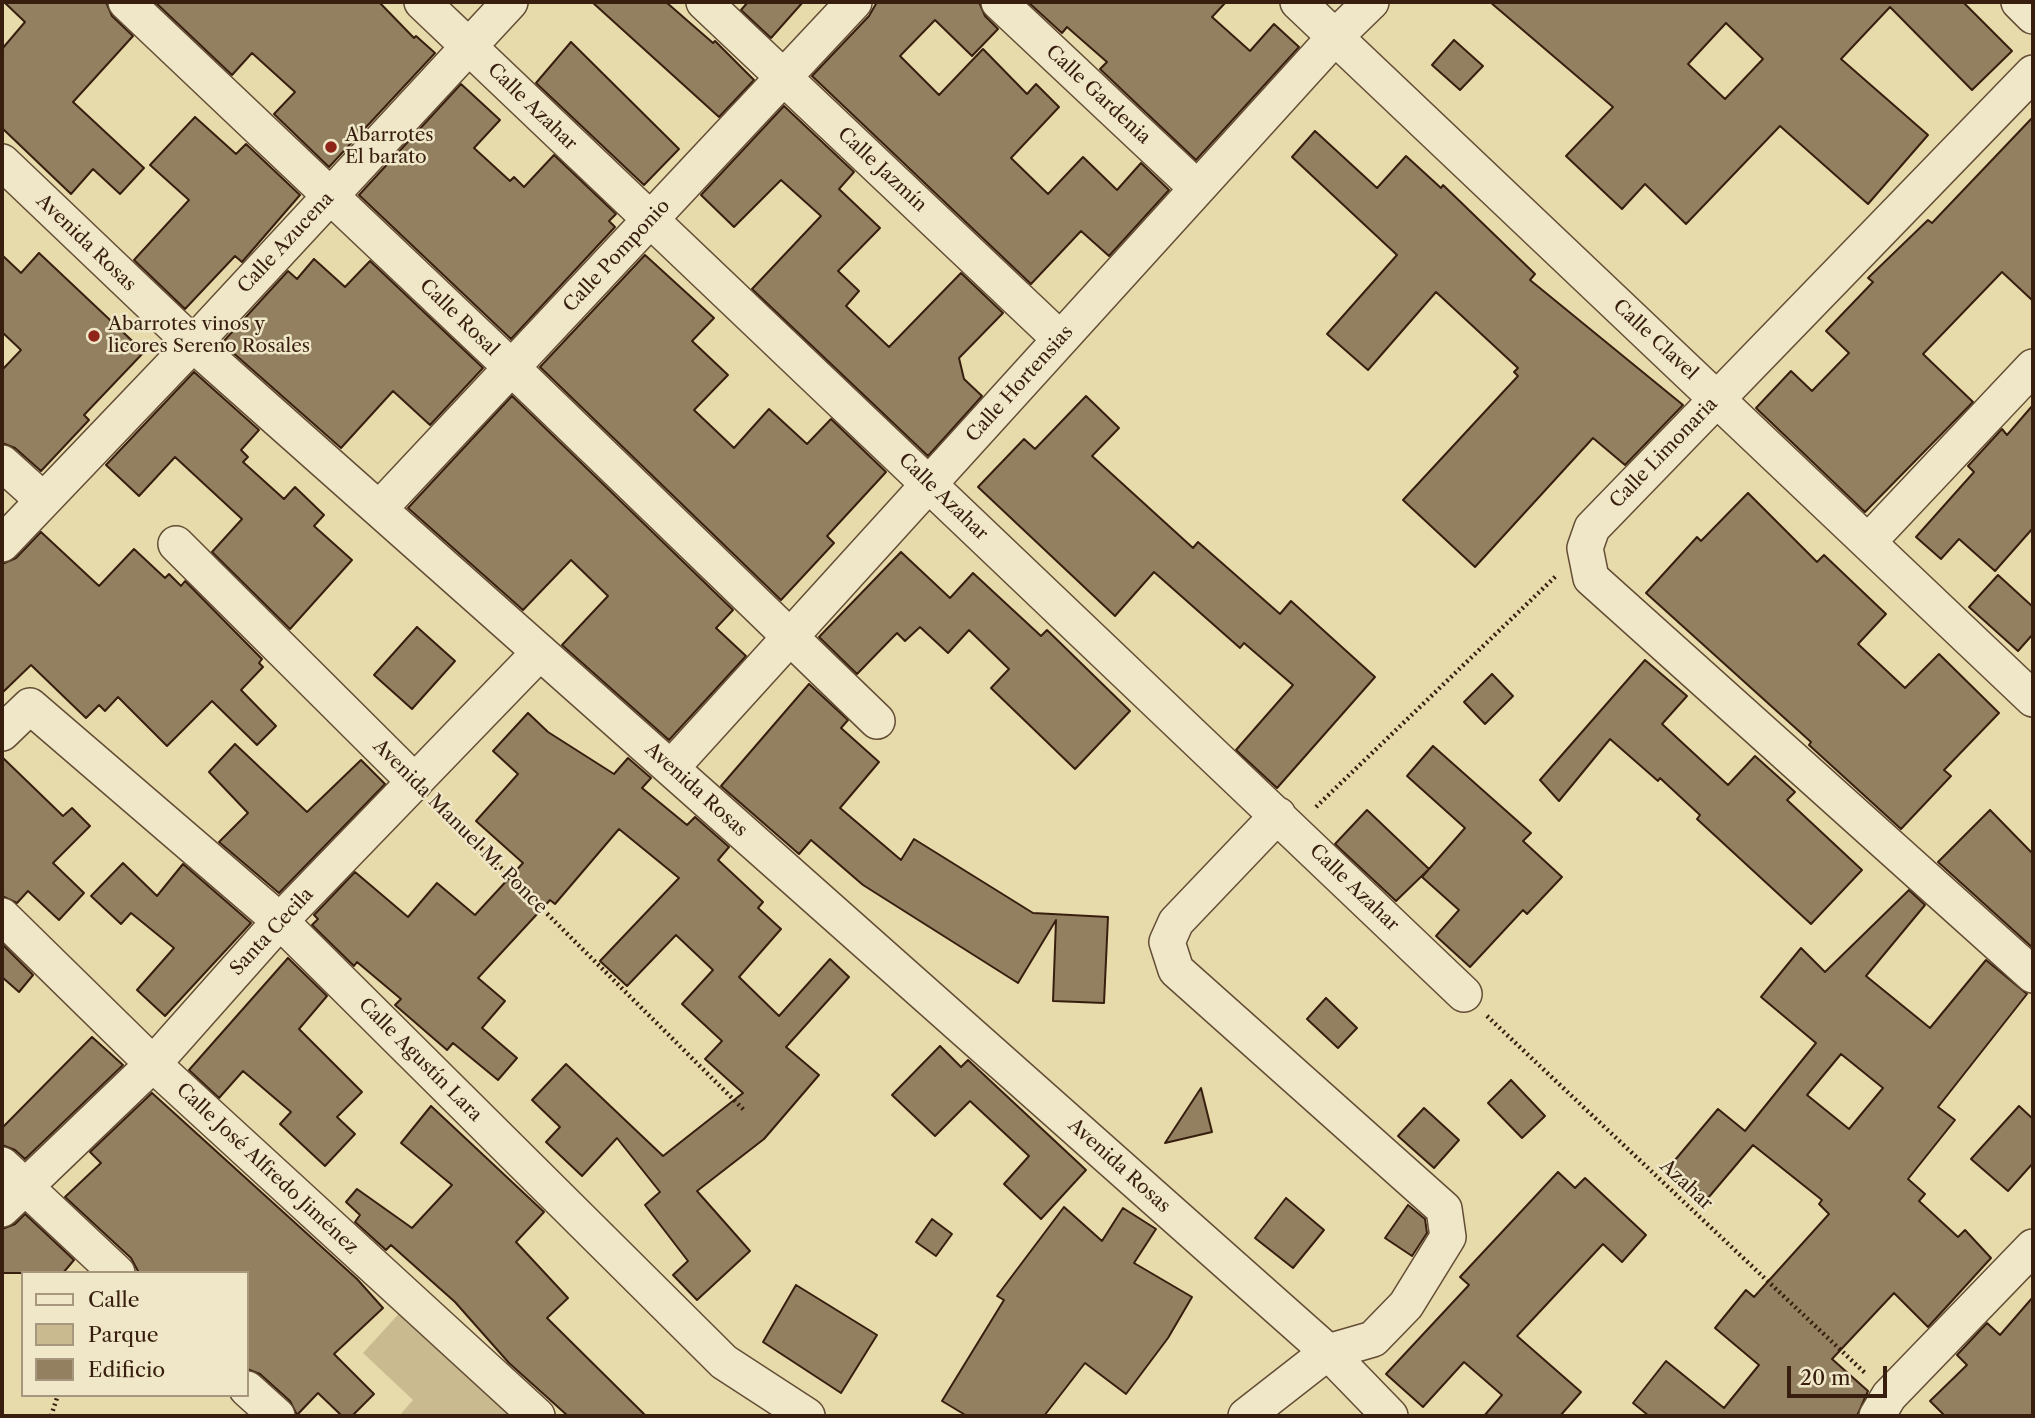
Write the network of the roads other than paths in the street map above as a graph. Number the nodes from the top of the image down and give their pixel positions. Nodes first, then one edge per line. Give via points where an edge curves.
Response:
1 (126, 2) edge
2 (422, 2) edge
3 (510, 2) edge
4 (704, 2) edge
5 (854, 2) edge
6 (999, 2) edge
7 (1298, 2) edge
8 (1371, 2) edge
9 (2019, 2) edge
10 (2033, 16) edge
11 (1335, 37) junction
12 (469, 46) junction
13 (2033, 73) edge
14 (784, 77) junction
15 (2, 162) edge
16 (1197, 188) junction
17 (331, 195) junction
18 (651, 219) junction
19 (1060, 339) junction
20 (192, 344) junction
21 (2033, 367) edge
22 (512, 368) junction
23 (1717, 399) junction
24 (2, 463) edge
25 (929, 484) junction
26 (43, 500) junction
27 (379, 509) junction
28 (1868, 542) junction
29 (2, 544) edge
30 (176, 544) dead end
31 (791, 636) junction
32 (540, 652) junction
33 (2026, 678) edge
34 (877, 721) dead end
35 (2, 733) edge
36 (671, 768) junction
37 (415, 782) junction
38 (1285, 822) junction
39 (2, 916) edge
40 (280, 921) junction
41 (2033, 975) edge
42 (1464, 994) road end
43 (153, 1064) junction
44 (9, 1187) edge
45 (2033, 1247) edge
46 (114, 1271) edge
47 (1328, 1352) junction
48 (248, 1390) edge
49 (1883, 1406) edge
50 (277, 1416) edge
51 (537, 1416) edge
52 (807, 1416) edge
53 (1246, 1416) edge
54 (1390, 1416) edge

1 - 17 street, Calle Rosal
2 - 12 street, Calle Azahar
3 - 12 street, Calle Azucena
4 - 14 street, Calle Jazmín
5 - 14 street, Calle Pomponio
6 - 16 street, Calle Gardenia
7 - 11 street, Calle Clavel
8 - 11 street, Calle Hortensias
9 - 10 street
11 - 16 street, Calle Hortensias
11 - 23 street, Calle Clavel
12 - 17 street, Calle Azucena
12 - 18 street, Calle Azahar
13 - 23 street, Calle Limonaria
14 - 18 street, Calle Pomponio
14 - 19 street, Calle Jazmín
15 - 20 street, Avenida Rosas
16 - 19 street, Calle Hortensias
17 - 20 street, Calle Azucena
17 - 22 street, Calle Rosal
18 - 22 street, Calle Pomponio
18 - 25 street, Calle Azahar
19 - 25 street, Calle Hortensias
20 - 26 street, Calle Azucena
20 - 27 street, Avenida Rosas
21 - 28 street
22 - 27 street, Calle Pomponio
22 - 31 street, Calle Rosal
23 - 28 street, Calle Clavel
23 - 41 street, Calle Limonaria via 1592,528 1585,548 1591,578
24 - 26 street
25 - 31 street, Calle Hortensias
25 - 38 street, Calle Azahar
26 - 29 street, Calle Azucena
27 - 32 street, Avenida Rosas
28 - 33 street, Calle Clavel
30 - 37 street, Avenida Manuel M. Ponce
31 - 34 street, Calle Rosal
31 - 36 street, Calle Hortensias
32 - 36 street, Avenida Rosas
32 - 37 street, Santa Cecila
35 - 40 street, Calle Agustín Lara via 30,706
36 - 47 street, Avenida Rosas
37 - 40 street, Santa Cecila
38 - 42 street, Calle Azahar
38 - 47 street via 1176,922 1167,942 1176,970 1444,1209 1448,1224 1448,1237 1406,1305 1373,1339
39 - 43 street, Calle José Alfredo Jiménez
40 - 43 street, Santa Cecila
40 - 52 street, Calle Agustín Lara via 724,1362
43 - 44 street, Santa Cecila
43 - 51 street, Calle José Alfredo Jiménez
44 - 46 street
45 - 49 street
47 - 53 street
47 - 54 street, Avenida Rosas
48 - 50 street

